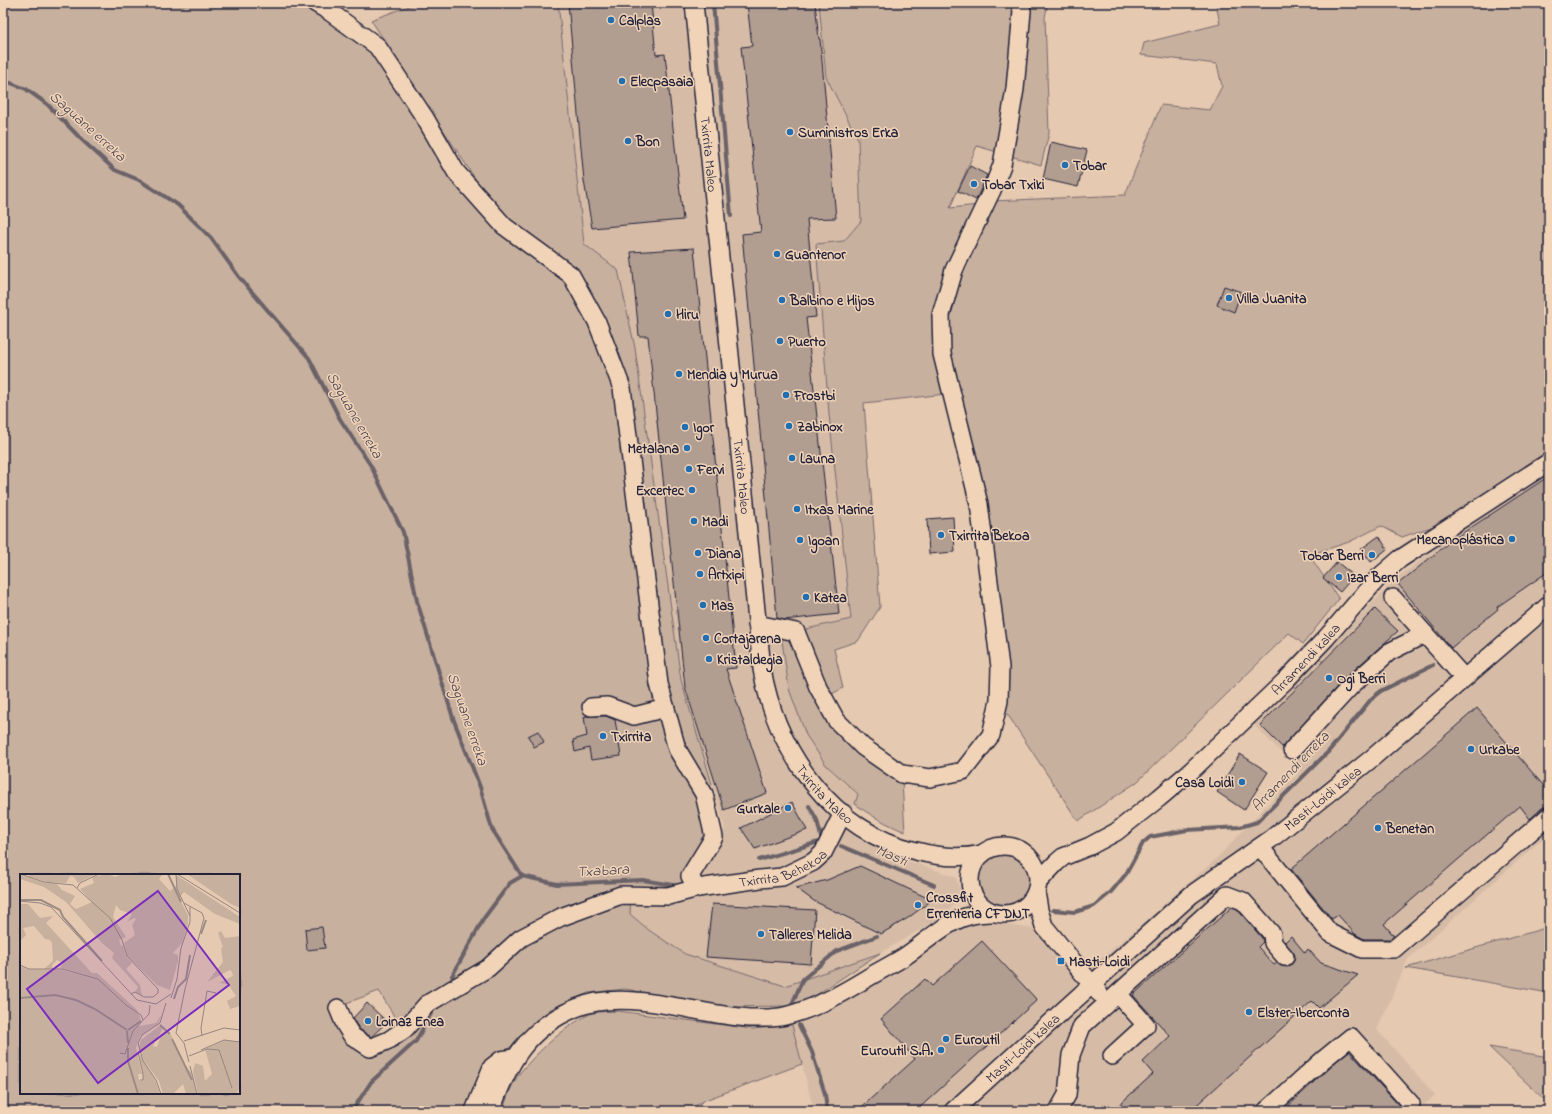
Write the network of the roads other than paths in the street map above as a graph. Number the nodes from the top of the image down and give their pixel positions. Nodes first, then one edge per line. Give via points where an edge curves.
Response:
1 (315, 3) edge
2 (694, 3) edge
3 (1020, 3) edge
4 (1549, 462) edge
5 (1393, 598) dead end
6 (1549, 605) edge
7 (757, 624) junction
8 (1425, 634) junction
9 (1464, 678) junction
10 (591, 707) dead end
11 (666, 708) junction
12 (1292, 750) dead end
13 (843, 813) junction
14 (1549, 816) edge
15 (1260, 847) junction
16 (1022, 852) junction
17 (982, 854) junction
18 (946, 857) junction
19 (1063, 857) junction
20 (971, 884) junction
21 (1037, 887) junction
22 (698, 888) junction
23 (994, 913) junction
24 (1014, 913) junction
25 (950, 923) junction
26 (1044, 926) junction
27 (1285, 957) dead end
28 (1092, 985) junction
29 (1113, 998) junction
30 (338, 1008) dead end
31 (1112, 1056) dead end
32 (514, 1058) junction
33 (1411, 1104) dead end
34 (474, 1111) edge
35 (491, 1111) edge
36 (953, 1111) edge
37 (1058, 1111) edge
38 (1266, 1111) edge

1 - 11 street via 377,46 426,118 456,172 504,226 571,275 597,322 622,388 650,623 659,684
2 - 7 street, Txirrita Maleo
3 - 7 street via 1022,11 1015,88 1002,165 954,270 940,315 942,354 979,504 1000,667 999,701 991,735 962,771 930,778 902,774 863,748 836,720 818,687 796,632
4 - 19 street, Arramendi kalea via 1400,559 1378,578 1286,680 1191,771 1116,832
5 - 8 street
6 - 9 street, Masti-Loidi kalea
7 - 13 street, Txirrita Maleo via 765,689 778,727 801,768 822,794
8 - 9 street
8 - 12 street via 1389,652 1351,686
9 - 15 street, Masti-Loidi kalea via 1365,764
10 - 11 street via 607,706 634,716
11 - 22 street via 677,749 704,794 714,836 690,876
13 - 18 street, Txirrita Maleo via 887,842 906,849
13 - 22 street, Txirrita Behekoa via 823,853 813,862 782,877
14 - 15 street via 1394,949 1362,949 1330,933
15 - 28 street, Masti-Loidi kalea via 1191,895
16 - 17 street via 1013,847 1002,846 991,848
16 - 19 street via 1043,857
16 - 21 street via 1031,860 1036,871
17 - 18 street, Txirrita Maleo
17 - 20 street via 972,868
18 - 20 street, Txirrita Maleo via 960,865
19 - 21 street via 1049,869
20 - 23 street via 977,901
20 - 25 street via 962,909
21 - 24 street via 1027,905
21 - 26 street via 1039,910
22 - 30 street, Txirrita Behekoa via 668,896 621,895 561,917 521,938 488,968 426,1004 405,1029 389,1040 370,1048 352,1036
23 - 24 street
23 - 25 street via 971,914
24 - 26 street
25 - 32 street via 903,957 810,1009 783,1016 733,1017 637,1001 607,1000 577,1007 553,1019 531,1036
26 - 28 street
27 - 29 street via 1273,943 1272,934 1243,901 1227,895
28 - 29 street
28 - 36 street, Masti-Loidi kalea
29 - 31 street via 1146,1025
29 - 37 street via 1082,1026 1071,1054 1067,1095
32 - 34 street via 501,1060 492,1067
32 - 35 street
33 - 38 street via 1351,1037

